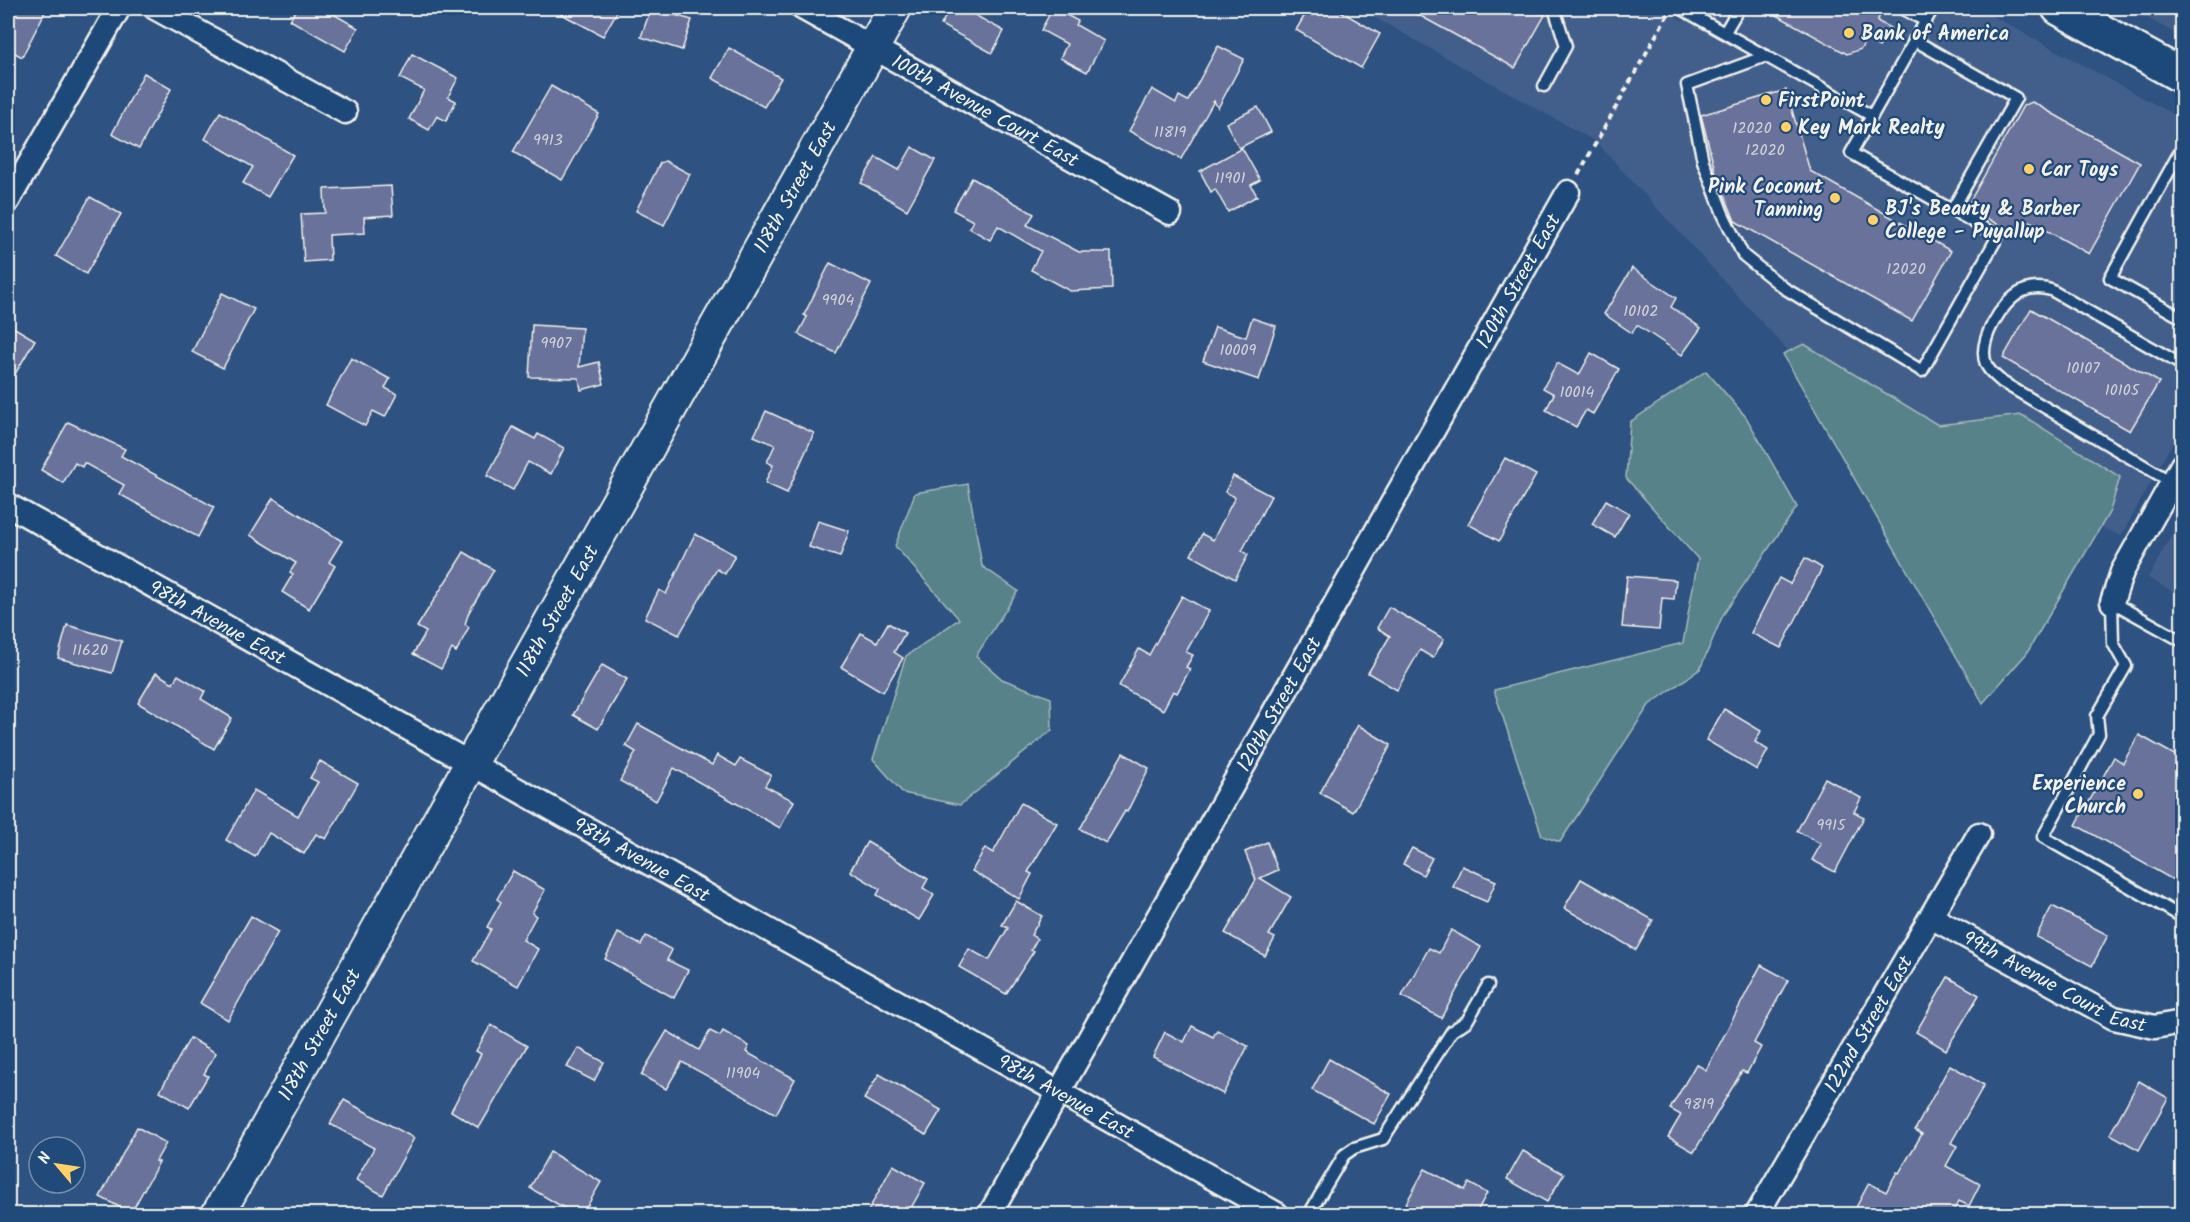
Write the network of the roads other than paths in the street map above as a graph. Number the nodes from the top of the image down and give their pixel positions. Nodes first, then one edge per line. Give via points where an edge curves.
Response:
1 (119, 8) edge
2 (155, 8) edge
3 (802, 8) edge
4 (895, 8) edge
5 (1554, 8) edge
6 (1680, 8) edge
7 (1739, 8) edge
8 (1901, 8) edge
9 (1933, 8) edge
10 (2059, 8) edge
11 (1926, 21) junction
12 (1725, 32) junction
13 (1914, 40) junction
14 (873, 47) junction
15 (1766, 56) junction
16 (2182, 76) edge
17 (1544, 86) dead end
18 (345, 112) dead end
19 (1872, 116) junction
20 (2182, 148) edge
21 (1568, 192) road end
22 (8, 201) edge
23 (1952, 210) junction
24 (1170, 213) dead end
25 (2182, 318) edge
26 (2182, 365) edge
27 (2178, 477) edge
28 (8, 505) edge
29 (2112, 602) junction
30 (2182, 641) edge
31 (472, 764) junction
32 (1979, 834) dead end
33 (1931, 917) junction
34 (2182, 917) edge
35 (1488, 985) dead end
36 (2182, 1022) edge
37 (1059, 1092) junction
38 (218, 1215) edge
39 (990, 1215) edge
40 (1277, 1215) edge
41 (1309, 1215) edge
42 (1757, 1215) edge

1 - 22 street
2 - 18 street
3 - 14 street, 100th Avenue Court East
4 - 14 street, 118th Street East
5 - 17 lane via 1566,46
6 - 12 lane
7 - 12 lane
8 - 11 lane
9 - 11 lane
10 - 16 main road
11 - 13 lane
12 - 15 lane
13 - 19 lane
13 - 23 lane via 2016,98
14 - 24 street, 100th Avenue Court East
14 - 31 street, 118th Street East
15 - 19 lane
15 - 23 lane via 1687,85 1703,162 1723,214 1743,255 1766,276 1922,370 1998,236
19 - 23 lane via 1851,153
20 - 25 lane via 2110,278
21 - 37 street, 120th Street East
26 - 27 lane via 2040,287 2023,291 2006,304 1986,343 1986,364 2002,382
27 - 29 street via 2122,572
28 - 31 street, 98th Avenue East
29 - 30 lane
29 - 34 lane via 2113,643 2126,666 2097,716 2099,734 2043,837
31 - 37 street, 98th Avenue East
31 - 38 street, 118th Street East
32 - 33 street, 122nd Street East
33 - 36 street, 99th Avenue Court East via 2114,1018 2155,1027
33 - 42 street, 122nd Street East
35 - 41 lane via 1467,1021 1452,1031 1383,1139 1344,1155
37 - 39 street, 120th Street East
37 - 40 street, 98th Avenue East

